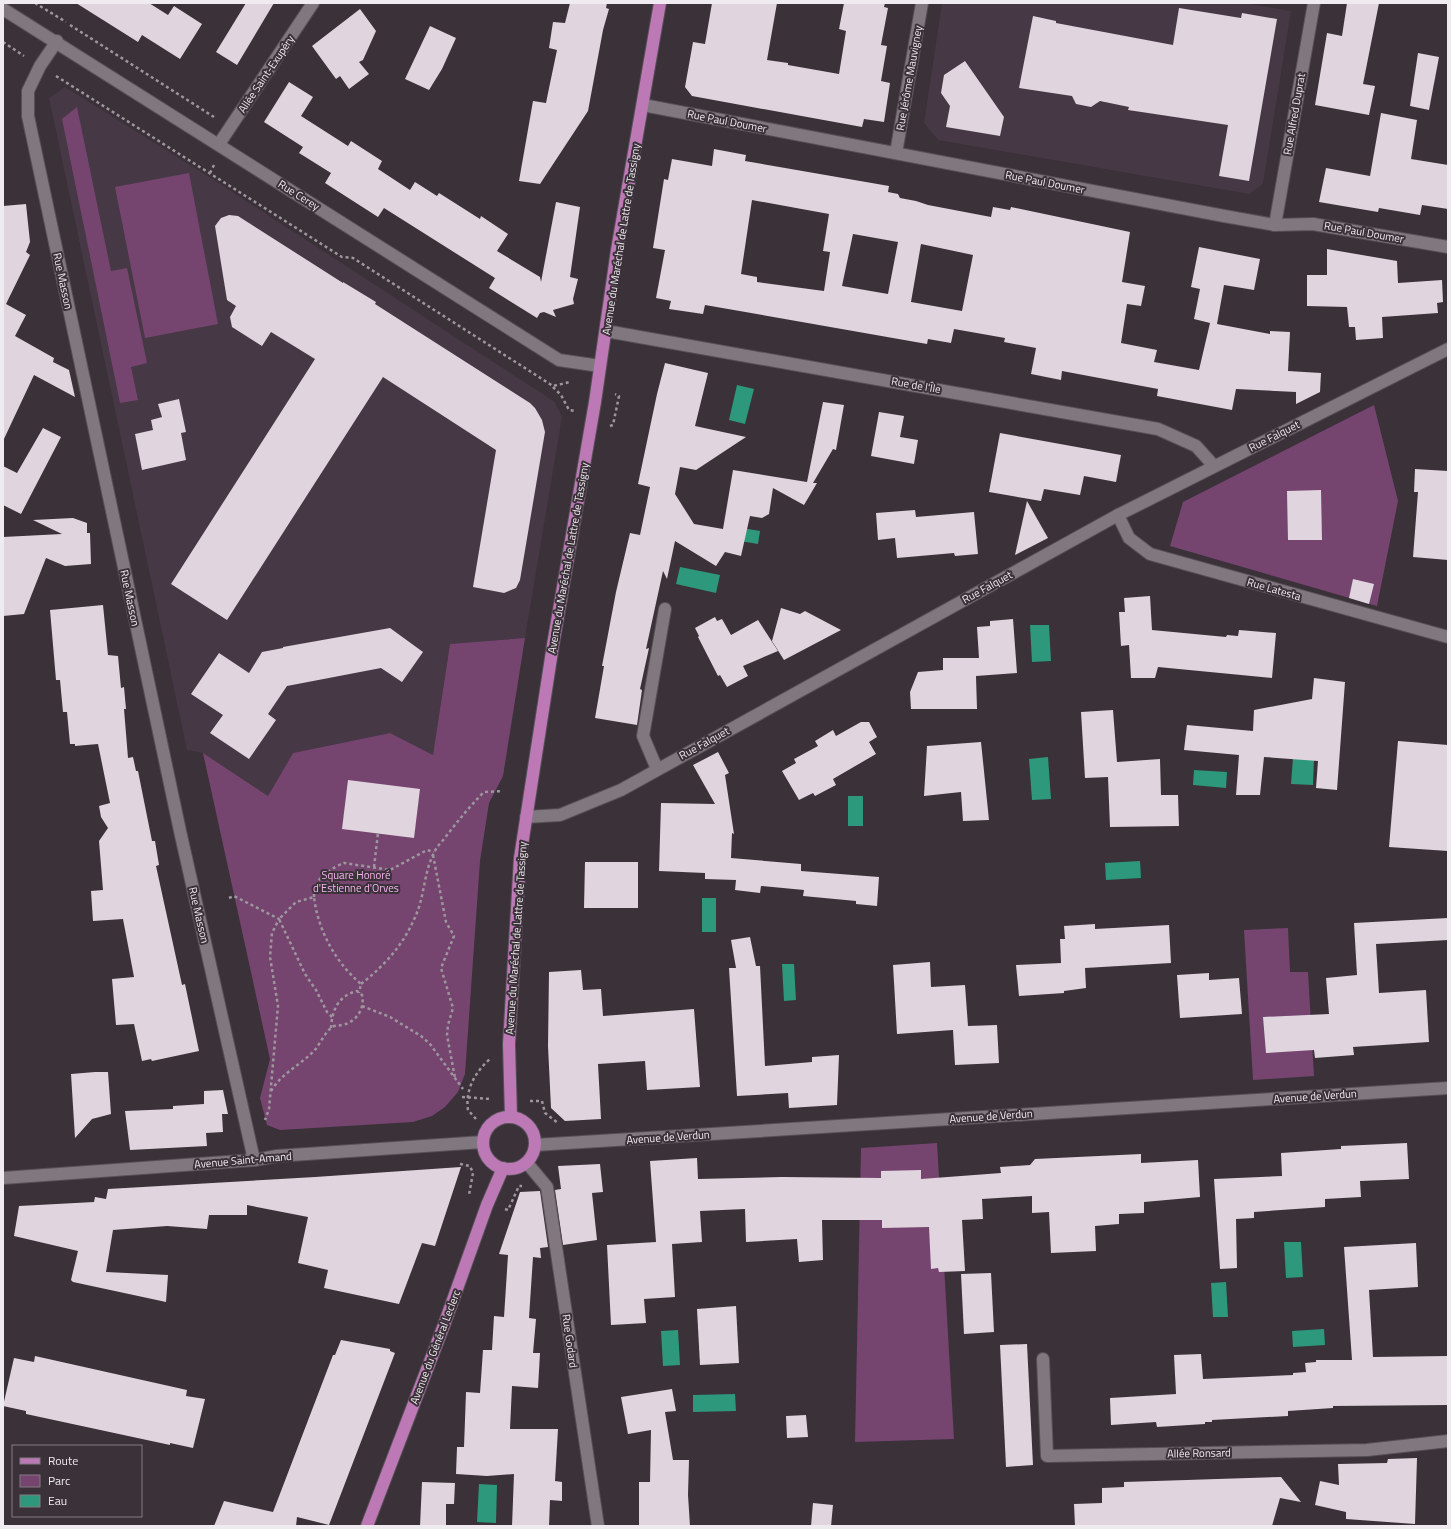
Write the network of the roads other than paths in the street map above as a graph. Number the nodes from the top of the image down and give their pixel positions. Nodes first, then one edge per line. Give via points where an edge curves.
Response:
1 (313, 3) edge
2 (660, 3) edge
3 (922, 3) edge
4 (1314, 3) edge
5 (3, 9) edge
6 (56, 41) junction
7 (643, 105) junction
8 (219, 144) junction
9 (896, 153) junction
10 (1275, 225) junction
11 (1448, 247) edge
12 (606, 330) junction
13 (1448, 349) edge
14 (600, 366) junction
15 (1214, 466) junction
16 (1118, 515) junction
17 (665, 609) dead end
18 (1448, 637) edge
19 (657, 769) junction
20 (526, 817) junction
21 (1448, 1088) edge
22 (510, 1117) junction
23 (483, 1142) junction
24 (535, 1144) junction
25 (254, 1160) junction
26 (527, 1163) junction
27 (503, 1168) junction
28 (3, 1178) edge
29 (1043, 1359) dead end
30 (1448, 1441) edge
31 (367, 1526) edge
32 (598, 1526) edge

1 - 8 street, Allée Saint-Exupéry
2 - 7 main road, Avenue du Maréchal de Lattre de Tassigny
3 - 9 street, Rue Jérôme Mauvigney
4 - 10 street, Rue Alfred Duprat
5 - 6 street, Rue Cerey
6 - 8 street, Rue Cerey
6 - 25 street, Rue Masson via 28,91 28,116 178,823
7 - 9 street, Rue Paul Doumer
7 - 12 main road, Avenue du Maréchal de Lattre de Tassigny via 617,250
8 - 14 street, Rue Cerey via 559,360
9 - 10 street, Rue Paul Doumer
10 - 11 street, Rue Paul Doumer via 1313,224
12 - 14 main road, Avenue du Maréchal de Lattre de Tassigny
12 - 15 street, Rue de l'Île via 1158,429 1196,446
13 - 15 street, Rue Falquet
14 - 20 main road, Avenue du Maréchal de Lattre de Tassigny
15 - 16 street, Rue Falquet
16 - 18 street, Rue Latesta via 1129,538 1150,554
16 - 19 street, Rue Falquet
17 - 19 street via 642,736
19 - 20 street, Rue Falquet via 621,790 560,815
20 - 22 main road, Avenue du Maréchal de Lattre de Tassigny via 520,858 509,1044
21 - 24 street, Avenue de Verdun
22 - 23 main road via 492,1124
22 - 24 main road via 528,1126 534,1134
23 - 25 street, Avenue Saint-Amand via 277,1156
23 - 27 main road via 484,1152 490,1161
24 - 26 main road via 533,1154
25 - 28 street, Avenue Saint-Amand
26 - 27 main road via 518,1168
26 - 32 street, Rue Godard via 547,1187
27 - 31 main road, Avenue du Général Leclerc
29 - 30 street, Allée Ronsard via 1047,1456 1367,1450

